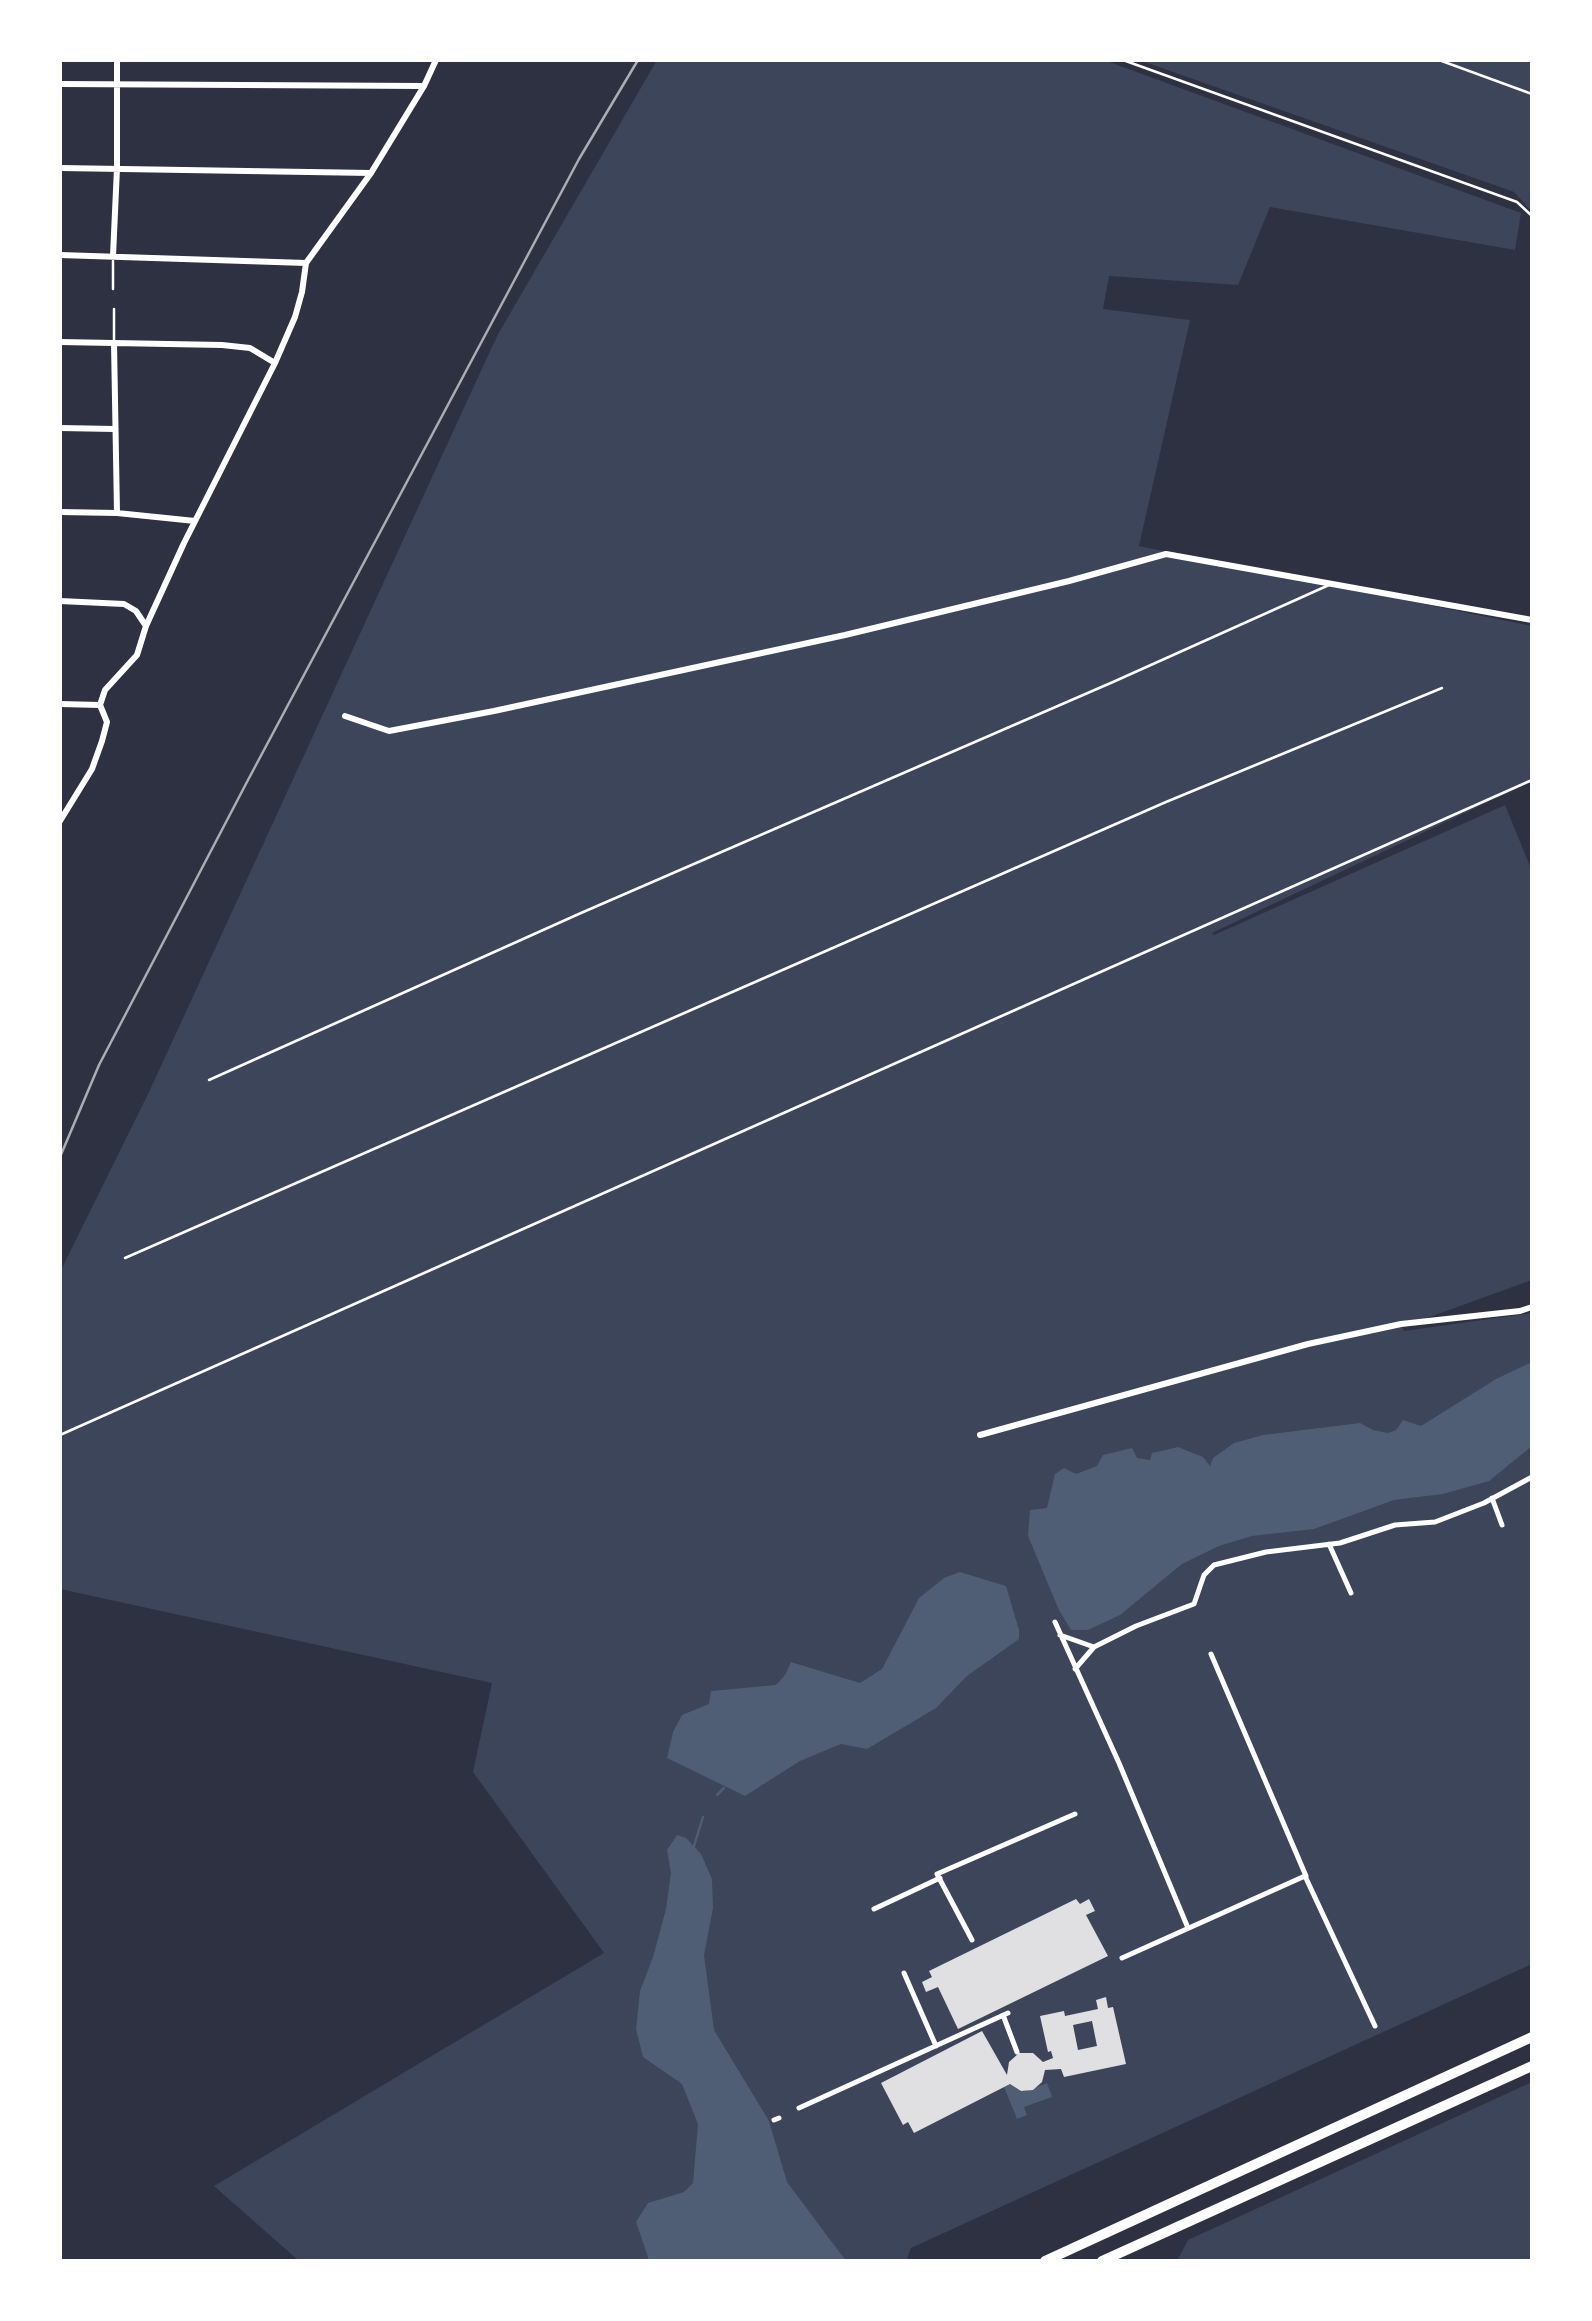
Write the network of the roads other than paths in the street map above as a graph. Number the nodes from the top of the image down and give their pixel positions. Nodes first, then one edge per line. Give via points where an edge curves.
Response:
1 (117, 60) edge
2 (436, 60) edge
3 (1123, 60) edge
4 (1439, 60) edge
5 (60, 84) edge
6 (117, 85) junction
7 (424, 86) junction
8 (1532, 94) edge
9 (60, 168) edge
10 (117, 168) junction
11 (371, 173) junction
12 (1532, 216) edge
13 (60, 255) edge
14 (113, 256) junction
15 (306, 262) junction
16 (113, 289) dead end
17 (114, 308) dead end
18 (60, 342) edge
19 (114, 343) junction
20 (276, 363) junction
21 (60, 428) edge
22 (115, 429) junction
23 (60, 512) edge
24 (117, 513) junction
25 (195, 521) junction
26 (1332, 584) junction
27 (60, 601) edge
28 (1532, 620) edge
29 (146, 626) junction
30 (1442, 688) dead end
31 (60, 704) edge
32 (100, 705) junction
33 (345, 716) dead end
34 (1532, 780) edge
35 (63, 812) edge
36 (60, 822) edge
37 (210, 1080) dead end
38 (125, 1258) dead end
39 (1532, 1307) edge
40 (60, 1435) edge
41 (980, 1435) dead end
42 (1532, 1478) edge
43 (1492, 1498) junction
44 (1502, 1524) dead end
45 (1328, 1544) junction
46 (1352, 1593) dead end
47 (1055, 1622) dead end
48 (1060, 1635) junction
49 (1094, 1648) junction
50 (1211, 1654) dead end
51 (1075, 1669) junction
52 (1075, 1814) dead end
53 (1306, 1876) dead end
54 (940, 1878) junction
55 (874, 1908) dead end
56 (1188, 1928) junction
57 (972, 1940) dead end
58 (1122, 1958) dead end
59 (904, 1973) dead end
60 (1374, 2026) dead end
61 (1532, 2037) edge
62 (936, 2046) junction
63 (1017, 2052) dead end
64 (1532, 2066) edge
65 (799, 2110) dead end
66 (1045, 2261) edge
67 (1102, 2261) edge

1 - 6 street
2 - 7 street
3 - 12 lane via 1517,202
4 - 8 lane
5 - 6 street
6 - 7 street
6 - 10 street
7 - 11 street
9 - 10 street
10 - 11 street
10 - 14 street
11 - 15 street
13 - 14 street
14 - 15 street
14 - 16 lane
15 - 20 street via 295,317
17 - 19 lane
18 - 19 street
19 - 20 street via 250,348
19 - 22 street
20 - 25 street
21 - 22 street
22 - 24 street
23 - 24 street
24 - 25 street
25 - 29 street
26 - 28 street
26 - 33 street via 1166,554 846,635 494,712 389,731
26 - 37 lane
27 - 29 street via 124,604
29 - 32 street via 136,655
30 - 38 lane via 1166,802
31 - 32 street
32 - 35 street via 107,722 102,741
34 - 40 lane
35 - 36 street
39 - 41 street via 1308,1344
42 - 43 street
43 - 44 street
43 - 45 street via 1434,1522
45 - 46 street
45 - 49 street via 1214,1565 1194,1604
47 - 48 street
48 - 49 street
48 - 51 street
49 - 51 street
50 - 53 street
51 - 56 street
52 - 54 street
54 - 55 street
54 - 57 street
56 - 58 street
56 - 60 street via 1305,1876
59 - 62 street
61 - 66 main road
62 - 63 street via 1006,2014
62 - 65 street
64 - 67 main road

